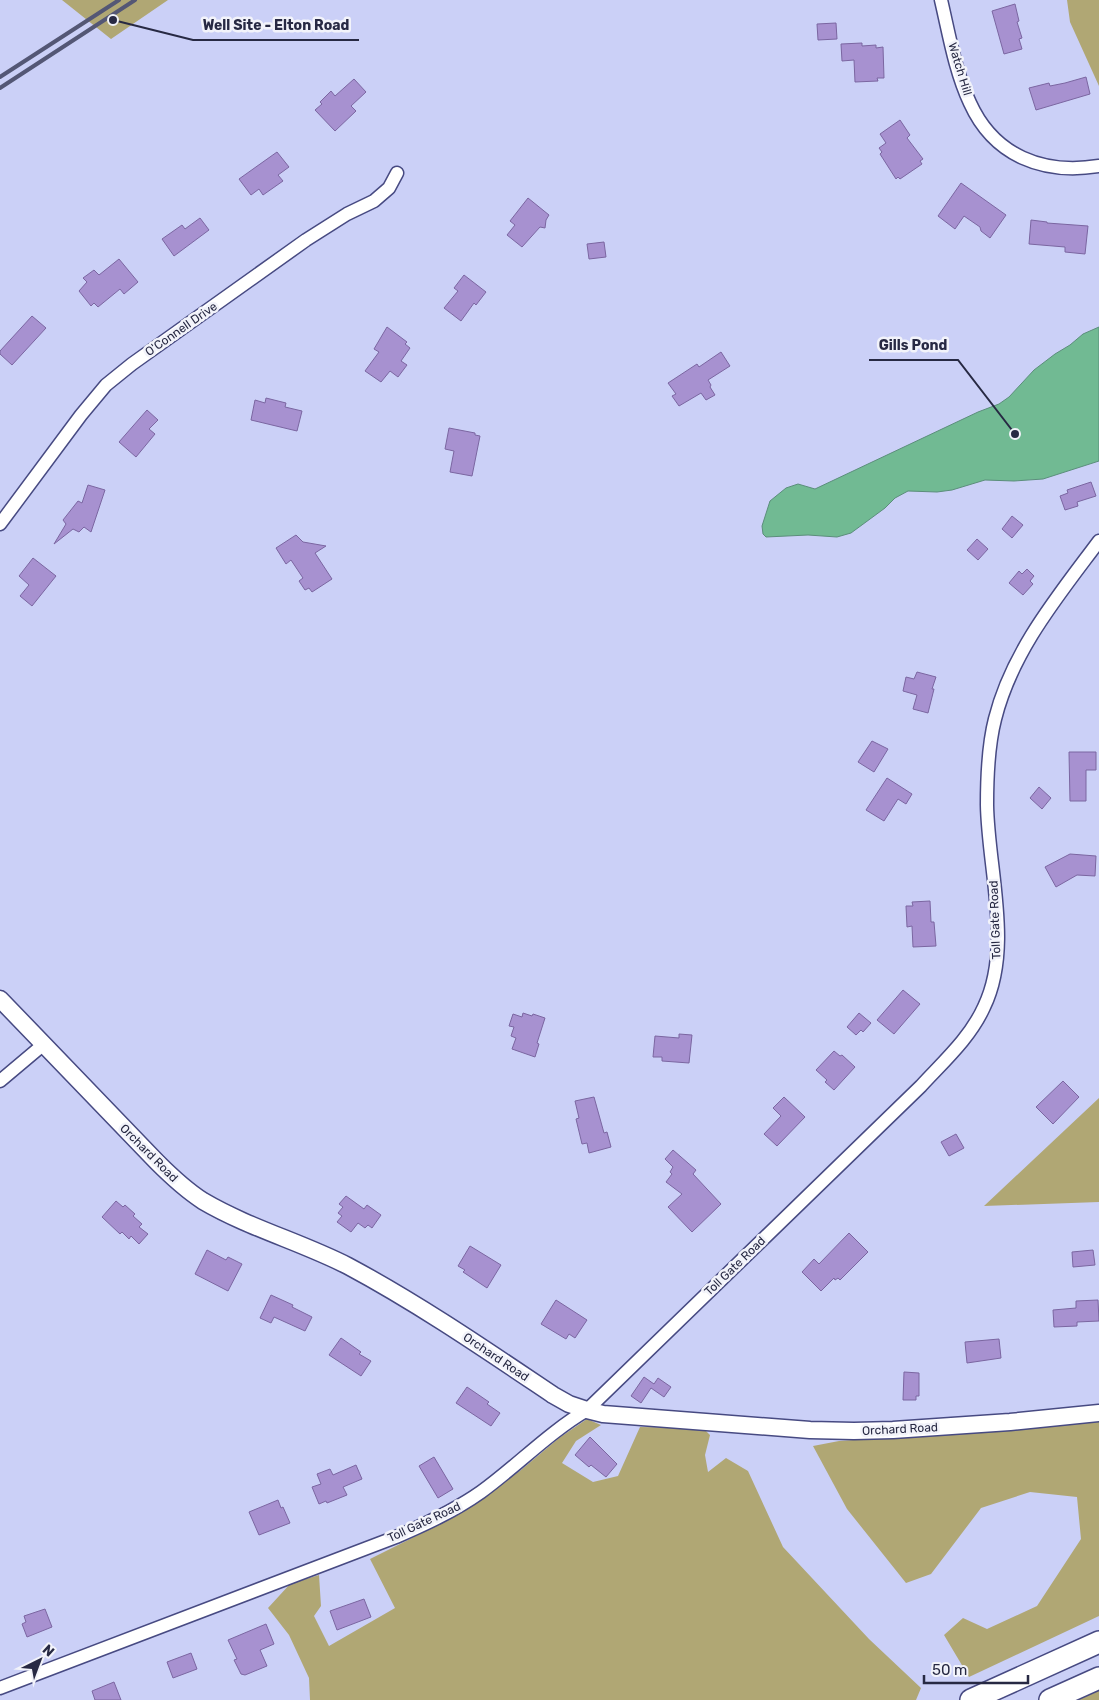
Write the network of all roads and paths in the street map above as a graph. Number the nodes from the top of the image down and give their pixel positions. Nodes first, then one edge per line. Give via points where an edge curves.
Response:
1 (941, 0) edge
2 (1099, 166) edge
3 (397, 173) dead end
4 (0, 524) edge
5 (1099, 541) edge
6 (0, 999) edge
7 (44, 1044) junction
8 (0, 1081) edge
9 (587, 1410) junction
10 (1099, 1413) edge
11 (1099, 1642) edge
12 (1099, 1678) edge
13 (0, 1688) edge
14 (971, 1700) edge
15 (1050, 1700) edge

1 - 2 street, Watch Hill via 960,77 970,103 998,142 1017,155 1060,169
3 - 4 street, O'Connell Drive via 389,188 374,201 306,240 106,385
5 - 9 street, Toll Gate Road via 1042,616 1012,668 995,719 988,763 987,806 998,956 993,983 972,1029 921,1086
6 - 7 street, Orchard Road
7 - 8 street
7 - 9 street, Orchard Road via 157,1162 202,1200 348,1266 448,1326 552,1395
9 - 10 street, Orchard Road via 620,1416 854,1431
9 - 13 street, Toll Gate Road via 481,1492 430,1522
11 - 14 highway
12 - 15 highway

